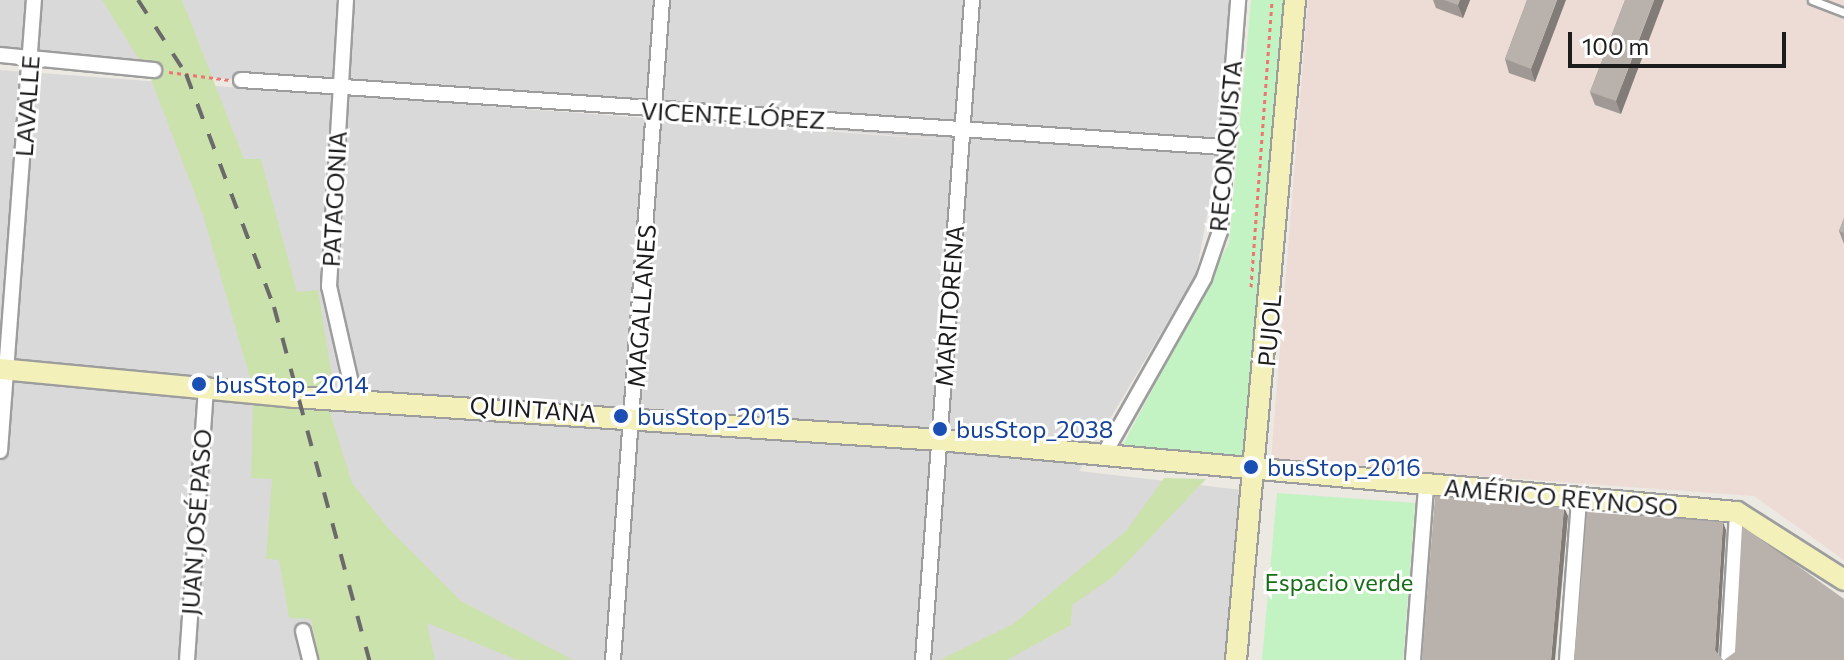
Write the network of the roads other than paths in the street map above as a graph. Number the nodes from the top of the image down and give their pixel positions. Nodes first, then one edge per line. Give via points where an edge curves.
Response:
1 (34, 0) edge
2 (346, 0) edge
3 (662, 0) edge
4 (972, 0) edge
5 (1238, 0) edge
6 (1295, 0) edge
7 (1812, 0) edge
8 (1844, 12) edge
9 (0, 55) edge
10 (30, 58) junction
11 (154, 70) road end
12 (241, 80) road end
13 (340, 84) junction
14 (656, 112) junction
15 (962, 128) junction
16 (1225, 147) junction
17 (3, 369) edge
18 (206, 385) junction
19 (354, 396) junction
20 (632, 417) junction
21 (939, 440) junction
22 (0, 451) edge
23 (1103, 456) junction
24 (1258, 467) junction
25 (1426, 486) junction
26 (1579, 499) junction
27 (1737, 512) junction
28 (1844, 580) edge
29 (303, 631) dead end
30 (187, 660) edge
31 (310, 660) edge
32 (613, 660) edge
33 (923, 660) edge
34 (1236, 660) edge
35 (1413, 660) edge
36 (1567, 660) edge
37 (1728, 660) edge

1 - 10 street, LAVALLE
2 - 13 street, PATAGONIA
3 - 14 street, MAGALLANES
4 - 15 street, MARITORENA
5 - 16 street, RECONQUISTA
6 - 24 street, PUJOL
7 - 8 lane
9 - 10 street
10 - 11 street
10 - 17 street, LAVALLE
12 - 13 street, VICENTE LÓPEZ
13 - 14 street, VICENTE LÓPEZ
13 - 19 street, PATAGONIA via 329,286
14 - 15 street, VICENTE LÓPEZ
14 - 20 street, MAGALLANES
15 - 16 street, VICENTE LÓPEZ
15 - 21 street, MARITORENA
16 - 23 street, RECONQUISTA via 1220,231 1204,278
17 - 18 street, QUINTANA
17 - 22 street, LAVALLE
18 - 19 street, QUINTANA via 294,397
18 - 30 street, JUAN JOSÉ PASO
19 - 20 street, QUINTANA
20 - 21 street, QUINTANA
20 - 32 street, MAGALLANES
21 - 23 street, QUINTANA
21 - 33 street, MARITORENA
23 - 24 street, QUINTANA
24 - 25 street, AMÉRICO REYNOSO
24 - 34 street, PUJOL
25 - 26 street, AMÉRICO REYNOSO
25 - 35 street
26 - 27 street, AMÉRICO REYNOSO
26 - 36 street
27 - 28 street, AMÉRICO REYNOSO
27 - 37 street
29 - 31 street

